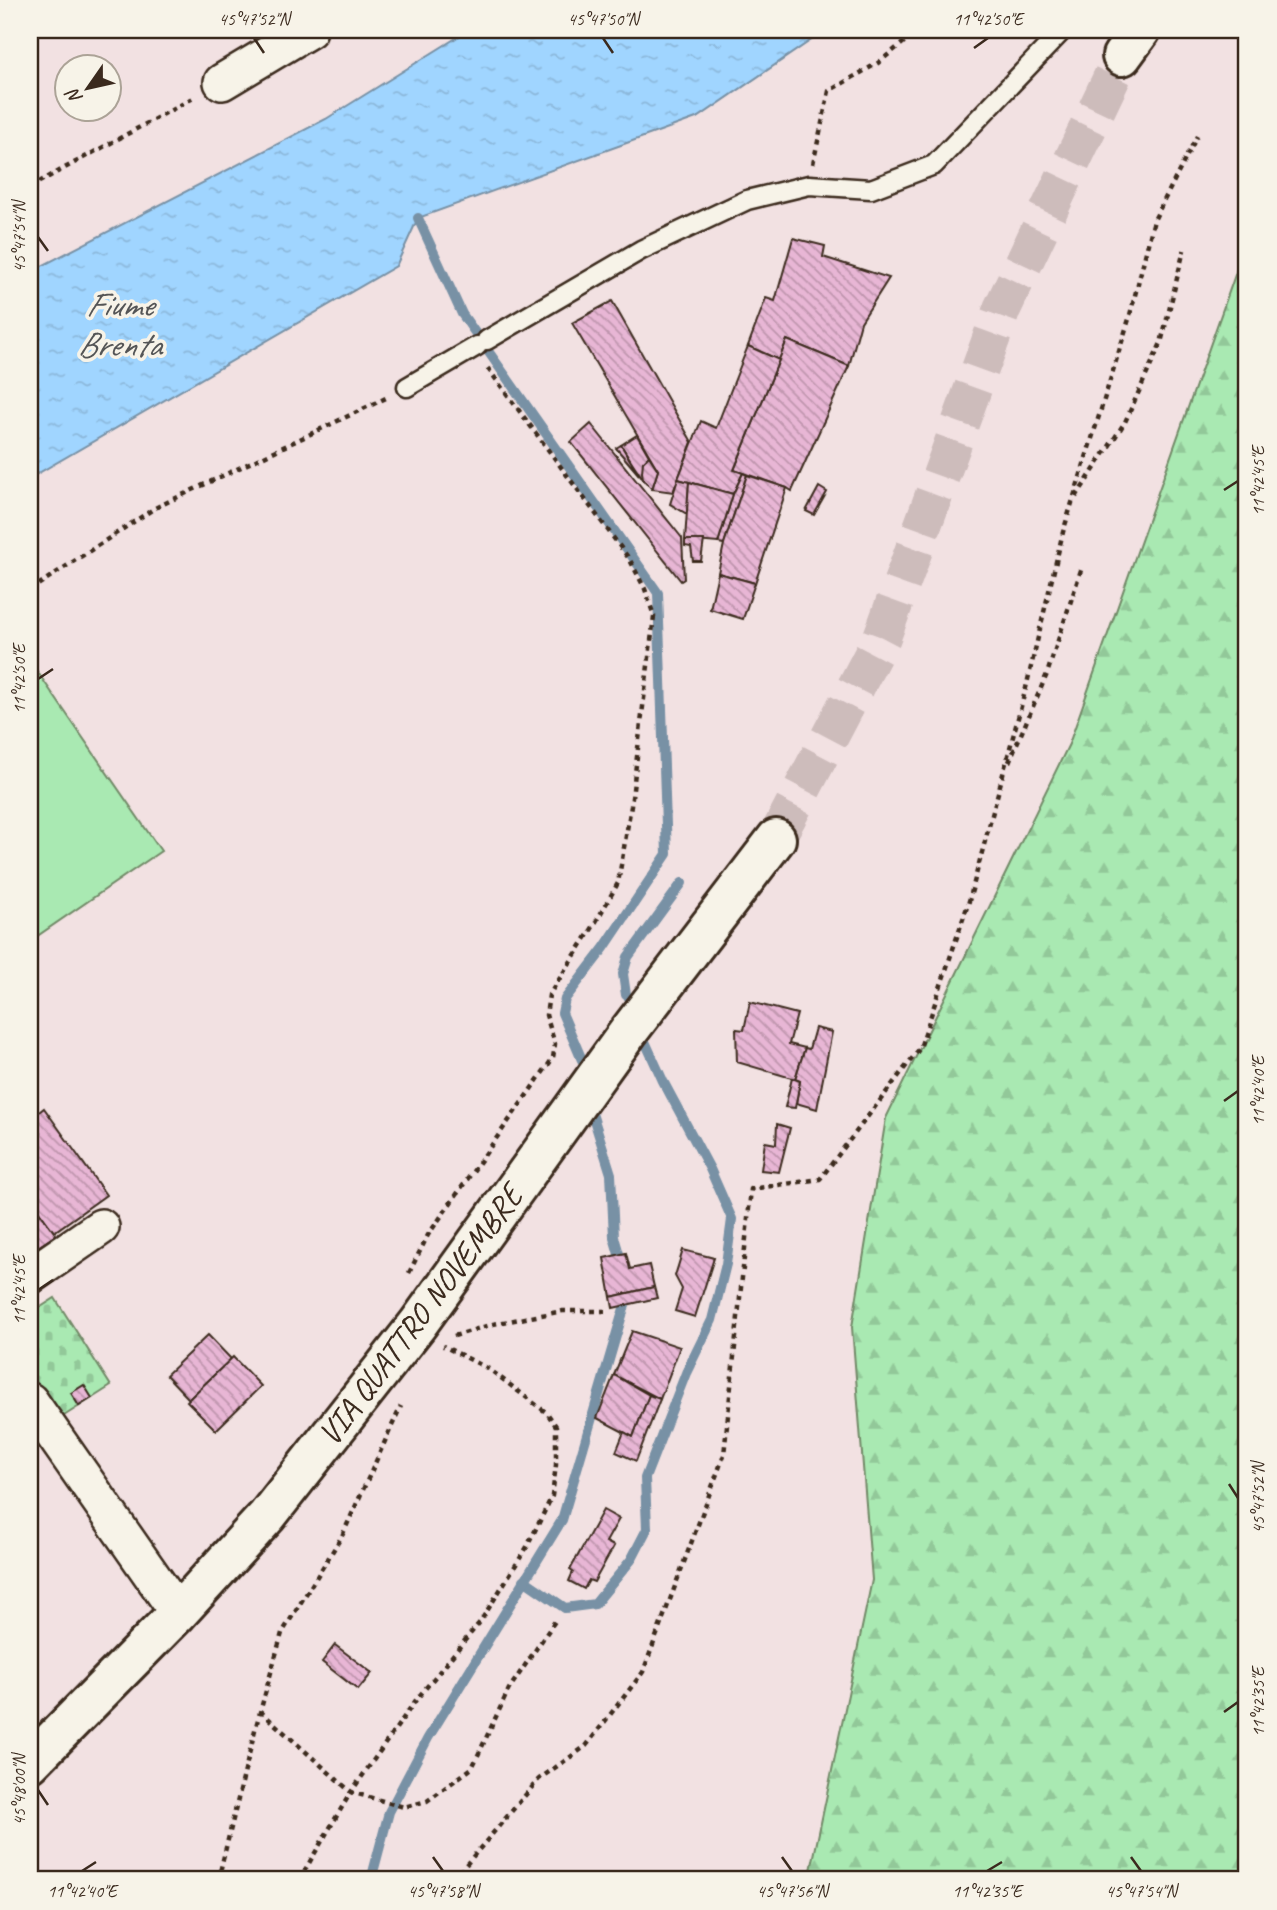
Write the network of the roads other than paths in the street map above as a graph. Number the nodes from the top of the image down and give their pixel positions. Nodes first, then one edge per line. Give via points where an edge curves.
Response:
1 (309, 30) edge
2 (1063, 30) edge
3 (222, 82) road end
4 (407, 387) road end
5 (776, 839) tunnel mouth
6 (101, 1227) dead end
7 (30, 1276) edge
8 (30, 1401) edge
9 (178, 1613) junction
10 (30, 1763) edge

1 - 3 street
2 - 4 lane via 934,165 872,189 809,185 747,200 641,250
5 - 9 street, VIA QUATTRO NOVEMBRE via 635,1023 418,1324 267,1516
6 - 7 street
8 - 9 street
9 - 10 street, VIA QUATTRO NOVEMBRE

